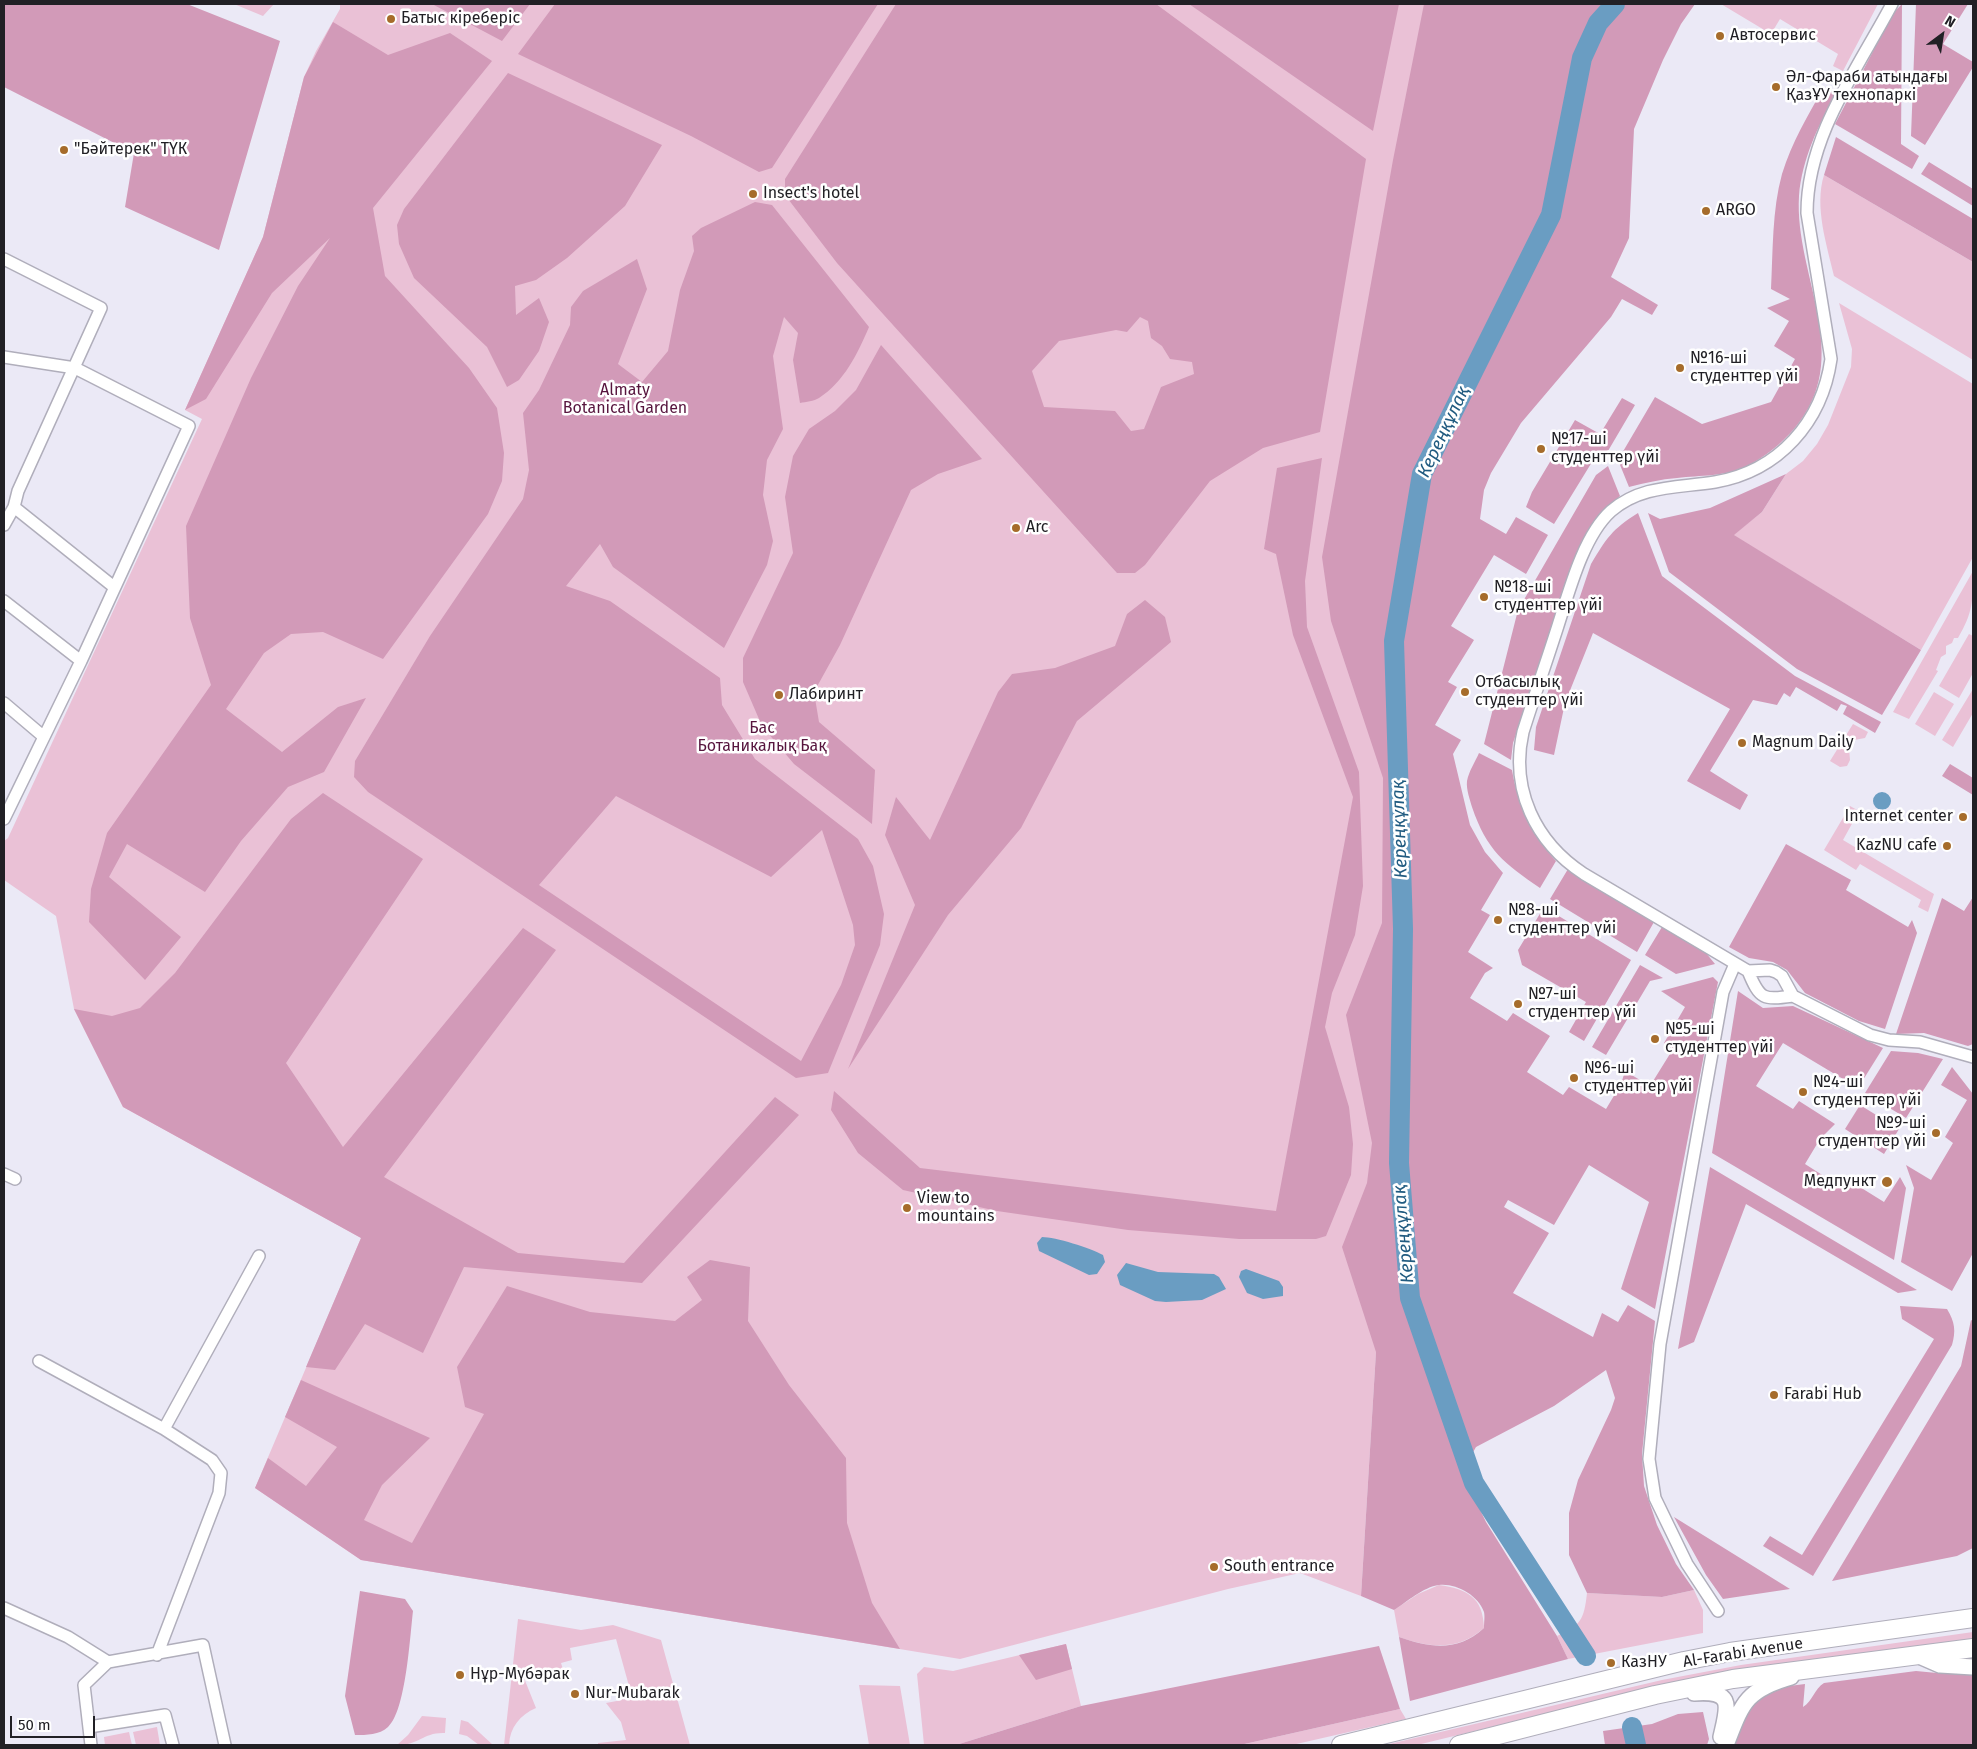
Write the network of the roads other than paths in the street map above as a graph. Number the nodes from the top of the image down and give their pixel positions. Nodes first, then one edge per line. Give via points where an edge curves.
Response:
1 (1892, 4) edge
2 (4, 259) edge
3 (4, 357) edge
4 (75, 368) junction
5 (14, 506) junction
6 (4, 525) edge
7 (114, 587) junction
8 (4, 601) edge
9 (81, 661) junction
10 (4, 703) edge
11 (44, 737) junction
12 (4, 820) edge
13 (1735, 964) junction
14 (1748, 971) junction
15 (1793, 996) junction
16 (1973, 1057) edge
17 (4, 1174) edge
18 (15, 1179) dead end
19 (259, 1256) dead end
20 (39, 1361) dead end
21 (164, 1429) junction
22 (4, 1608) edge
23 (1718, 1611) dead end
24 (1971, 1618) edge
25 (1973, 1648) edge
26 (157, 1655) junction
27 (1917, 1655) junction
28 (108, 1662) junction
29 (1826, 1667) junction
30 (1973, 1667) edge
31 (1656, 1695) junction
32 (89, 1727) junction
33 (91, 1745) edge
34 (173, 1745) edge
35 (225, 1745) edge
36 (1341, 1745) edge
37 (1460, 1745) edge
38 (1720, 1745) edge
39 (1726, 1745) edge

1 - 13 street via 1827,125 1811,169 1807,213 1831,359 1820,402 1795,439 1764,465 1716,482 1655,488 1635,494 1610,512 1583,554 1519,749 1524,796 1550,846 1564,861
2 - 4 street via 102,308
3 - 4 street
4 - 5 street
4 - 7 street via 189,426
5 - 6 street
5 - 7 street
7 - 9 street
8 - 9 street
9 - 11 street
10 - 11 street
11 - 12 street
13 - 14 street
13 - 23 street via 1723,992 1660,1344 1649,1459 1655,1498 1687,1564
14 - 15 street via 1776,972 1782,976
14 - 15 street via 1762,996 1770,999
15 - 16 street via 1870,1035 1920,1042
17 - 18 street
19 - 21 street
20 - 21 street
21 - 26 street via 212,1460 221,1472 219,1492
22 - 28 street via 68,1637
24 - 36 main road, Al-Farabi Avenue via 1684,1661
25 - 27 main road, Al-Farabi Avenue
26 - 28 street
26 - 35 street via 203,1646
27 - 29 main road, Al-Farabi Avenue
27 - 30 street via 1940,1665
28 - 32 street via 84,1685
29 - 31 main road, Al-Farabi Avenue via 1732,1679
29 - 39 street via 1775,1681 1757,1690 1739,1712
31 - 37 main road, Al-Farabi Avenue
31 - 38 street via 1712,1691 1719,1694 1726,1706
32 - 33 street
32 - 34 street via 166,1714

